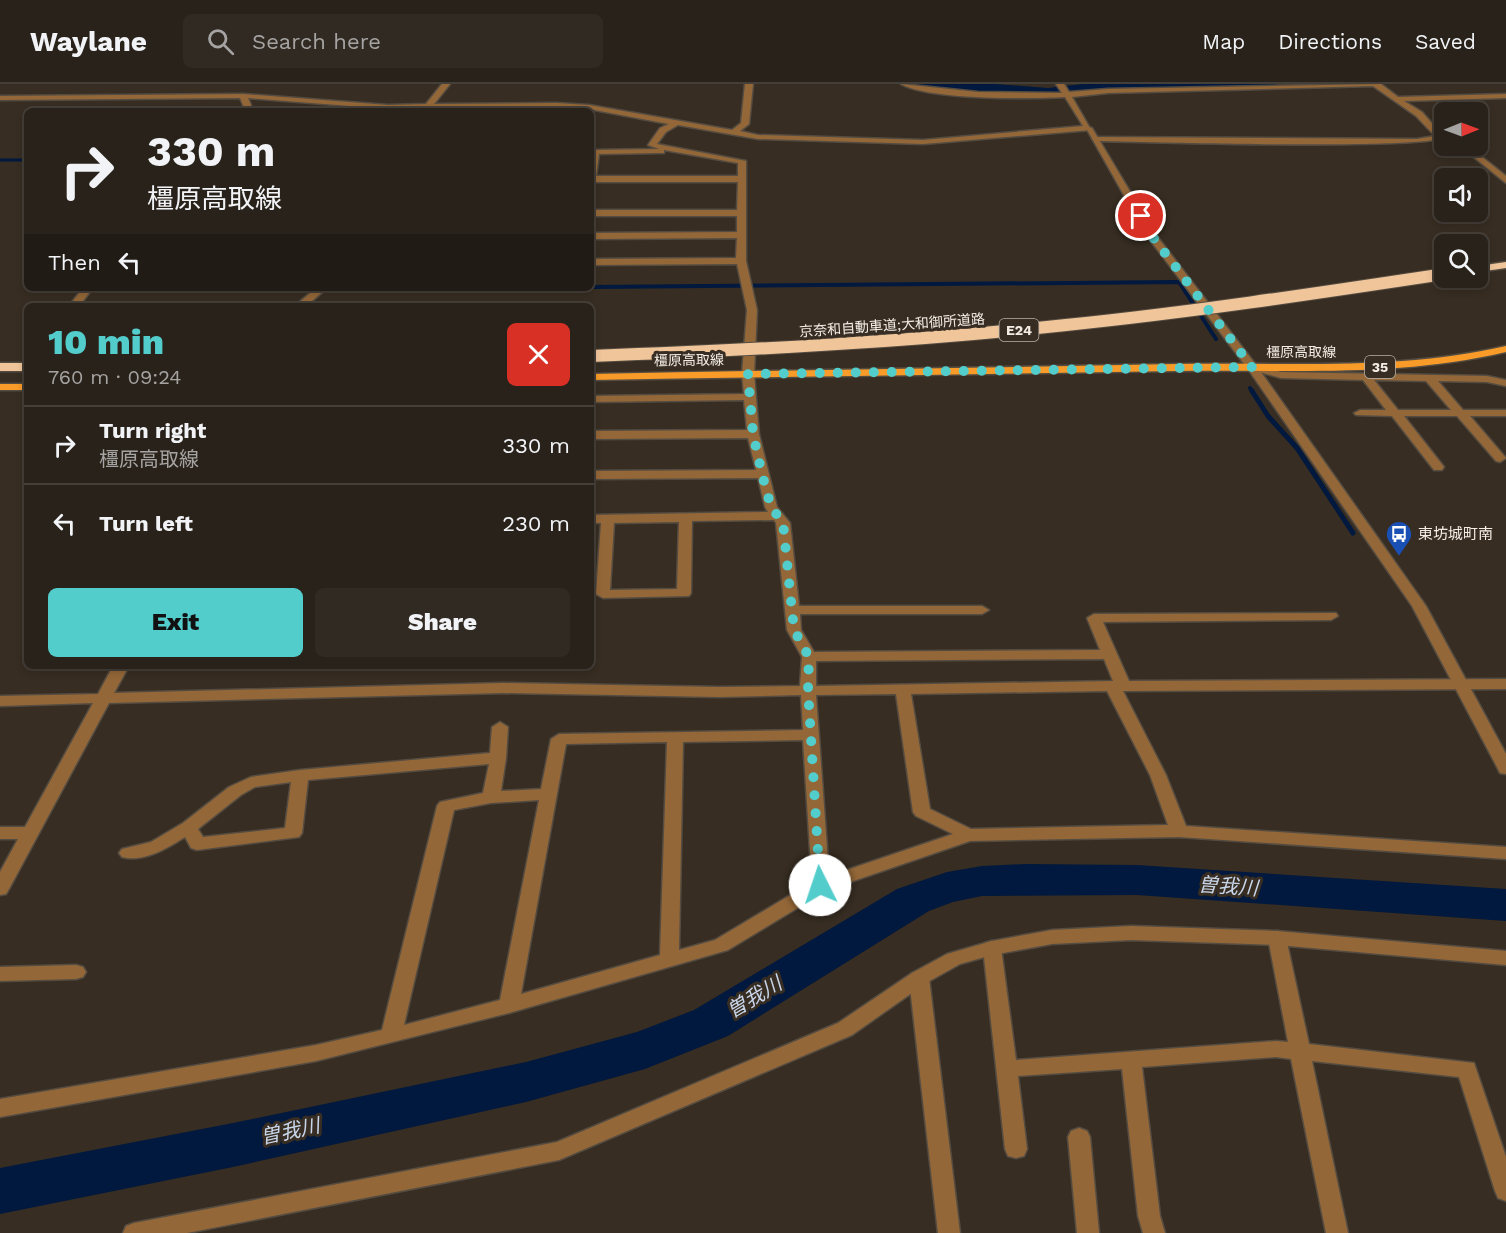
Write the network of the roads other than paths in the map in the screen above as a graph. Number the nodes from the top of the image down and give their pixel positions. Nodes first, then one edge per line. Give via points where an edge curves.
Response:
1 (446, 84) edge
2 (749, 84) edge
3 (905, 84) edge
4 (1060, 84) edge
5 (1376, 84) edge
6 (1066, 95) junction
7 (243, 96) junction
8 (1506, 96) edge
9 (0, 98) edge
10 (1395, 99) junction
11 (246, 108) edge
12 (404, 108) edge
13 (428, 108) edge
14 (459, 108) edge
15 (594, 108) edge
16 (594, 108) edge
17 (1424, 119) junction
18 (676, 123) junction
19 (1434, 126) edge
20 (1088, 128) junction
21 (731, 134) junction
22 (1095, 139) junction
23 (1476, 156) edge
24 (594, 159) edge
25 (690, 163) junction
26 (641, 165) junction
27 (594, 178) edge
28 (741, 178) junction
29 (1506, 180) edge
30 (594, 213) edge
31 (740, 213) junction
32 (740, 235) junction
33 (594, 236) edge
34 (741, 261) junction
35 (594, 262) edge
36 (1506, 265) edge
37 (1488, 268) edge
38 (1434, 276) edge
39 (86, 291) edge
40 (318, 291) edge
41 (76, 303) edge
42 (304, 303) edge
43 (1506, 349) edge
44 (594, 356) edge
45 (0, 367) edge
46 (24, 367) edge
47 (1252, 367) junction
48 (748, 374) junction
49 (594, 377) edge
50 (1366, 377) junction
51 (1430, 379) junction
52 (1505, 384) edge
53 (24, 386) edge
54 (0, 387) edge
55 (750, 397) junction
56 (594, 399) edge
57 (1360, 413) dead end
58 (1395, 413) junction
59 (1461, 413) junction
60 (1506, 413) edge
61 (753, 434) junction
62 (594, 435) edge
63 (1500, 458) dead end
64 (1438, 467) dead end
65 (762, 474) junction
66 (594, 476) edge
67 (779, 516) junction
68 (686, 518) junction
69 (594, 519) edge
70 (608, 519) junction
71 (793, 610) junction
72 (982, 610) dead end
73 (1332, 616) dead end
74 (1109, 654) junction
75 (809, 657) junction
76 (120, 669) edge
77 (1506, 684) edge
78 (1462, 685) junction
79 (1118, 687) junction
80 (808, 689) junction
81 (903, 689) junction
82 (105, 698) junction
83 (0, 701) edge
84 (500, 727) dead end
85 (811, 735) junction
86 (675, 737) junction
87 (498, 758) junction
88 (1505, 766) edge
89 (300, 775) junction
90 (549, 794) junction
91 (491, 797) junction
92 (189, 827) junction
93 (1179, 831) junction
94 (32, 832) junction
95 (0, 833) edge
96 (969, 835) junction
97 (128, 853) dead end
98 (1506, 853) edge
99 (820, 885) junction
100 (0, 888) edge
101 (1277, 938) junction
102 (992, 948) junction
103 (1506, 958) edge
104 (669, 960) junction
105 (76, 972) dead end
106 (0, 974) edge
107 (919, 978) junction
108 (509, 1005) junction
109 (391, 1036) junction
110 (1299, 1051) junction
111 (1131, 1059) junction
112 (1006, 1069) junction
113 (0, 1108) edge
114 (1079, 1137) dead end
115 (1016, 1149) dead end
116 (1506, 1191) edge
117 (134, 1233) edge
118 (950, 1233) edge
119 (1088, 1233) edge
120 (1154, 1233) edge
121 (1337, 1233) edge

1 - 13 street
2 - 21 street via 745,124
3 - 6 street via 968,92
4 - 6 street
5 - 6 street
5 - 10 street
6 - 20 street
7 - 9 street
7 - 11 street
7 - 12 street
8 - 10 street
10 - 17 street
14 - 16 street
15 - 18 street
17 - 19 street
17 - 22 street via 1441,138 1299,142
18 - 21 street
18 - 25 street via 663,130 651,146
20 - 21 street via 923,142
20 - 22 street
22 - 47 street via 1152,236
23 - 29 street
24 - 26 street via 595,152
25 - 26 street
25 - 26 street
25 - 28 street
25 - 28 street via 742,161
26 - 27 street
28 - 31 street
30 - 31 street
31 - 32 street
32 - 33 street
32 - 34 street
34 - 35 street
34 - 48 street via 752,310
36 - 37 highway
38 - 44 highway, 京奈和自動車道;大和御所道路 / E24, bridge via 1224,307 1042,328 844,344
39 - 41 street
40 - 42 street
43 - 47 main road, 橿原高取線 / 35 via 1414,365
45 - 46 highway
47 - 48 main road, 橿原高取線 / 35
47 - 50 street via 1281,375
47 - 78 street via 1419,606
48 - 49 main road, 橿原高取線 / 35
48 - 55 street
50 - 51 street
50 - 58 street
51 - 52 street via 1487,379
51 - 59 street
53 - 54 main road
55 - 56 street
55 - 61 street
57 - 58 street
58 - 59 street
58 - 64 street
59 - 60 street
59 - 63 street
61 - 62 street
61 - 65 street
65 - 66 street
65 - 67 street via 771,507
67 - 68 street
67 - 71 street
68 - 70 street
68 - 70 street via 684,593 603,594
69 - 70 street
71 - 72 street
71 - 75 street via 794,630
73 - 74 street via 1094,618
74 - 75 street
74 - 79 street
75 - 80 street
76 - 82 street
77 - 78 street
78 - 79 street
78 - 88 street
79 - 81 street
79 - 93 street
80 - 81 street
80 - 82 street via 718,692 503,688
80 - 85 street
81 - 96 street via 922,812
82 - 83 street
82 - 94 street
84 - 87 street
85 - 86 street
85 - 99 street
86 - 90 street via 560,739
86 - 104 street
87 - 89 street
87 - 91 street
89 - 92 street via 251,782
89 - 92 street via 292,833 197,844
90 - 91 street
90 - 108 street
91 - 109 street via 446,806
92 - 97 street via 156,847
93 - 96 street
93 - 98 street
94 - 95 street
94 - 100 street
96 - 99 street
99 - 104 street via 721,945
101 - 102 street via 1131,933 1052,937
101 - 103 street
101 - 110 street
102 - 107 street via 954,960
102 - 112 street
104 - 108 street
105 - 106 street
107 - 117 street via 845,1029 559,1151
107 - 118 street
108 - 109 street
109 - 113 street via 316,1053
110 - 111 street via 1276,1049
110 - 116 street via 1467,1069
110 - 121 street
111 - 112 street
111 - 120 street
112 - 115 street
114 - 119 street

